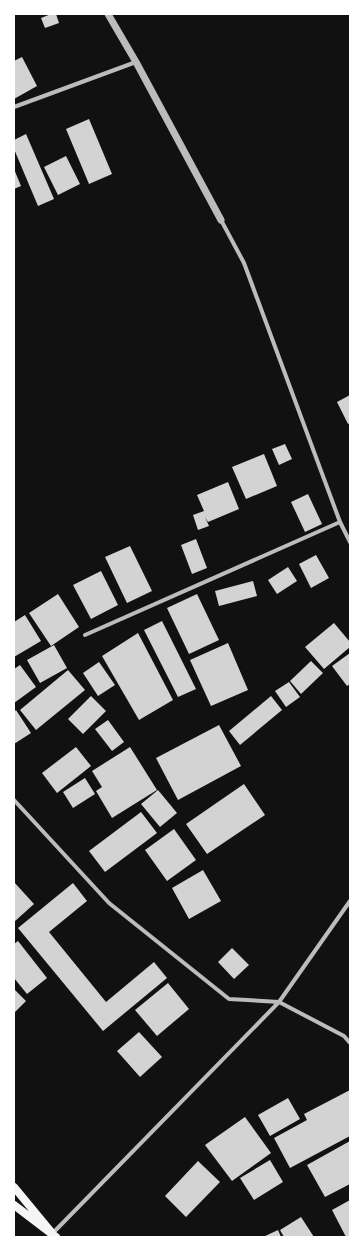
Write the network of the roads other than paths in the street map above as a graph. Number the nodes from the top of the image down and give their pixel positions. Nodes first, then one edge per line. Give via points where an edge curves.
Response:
1 (108, 14) edge
2 (136, 62) junction
3 (14, 107) edge
4 (221, 220) joint
5 (340, 522) junction
6 (350, 542) edge
7 (86, 635) dead end
8 (14, 800) edge
9 (350, 901) edge
10 (279, 1002) junction
11 (350, 1043) edge
12 (14, 1187) edge
13 (14, 1205) edge
14 (52, 1236) edge

1 - 2 street
2 - 3 street
2 - 4 street
4 - 5 street via 244,263
5 - 6 street
5 - 7 street
8 - 10 street via 109,903 229,998
9 - 10 street
10 - 11 street via 344,1036
10 - 14 street
12 - 14 main road
13 - 14 main road

